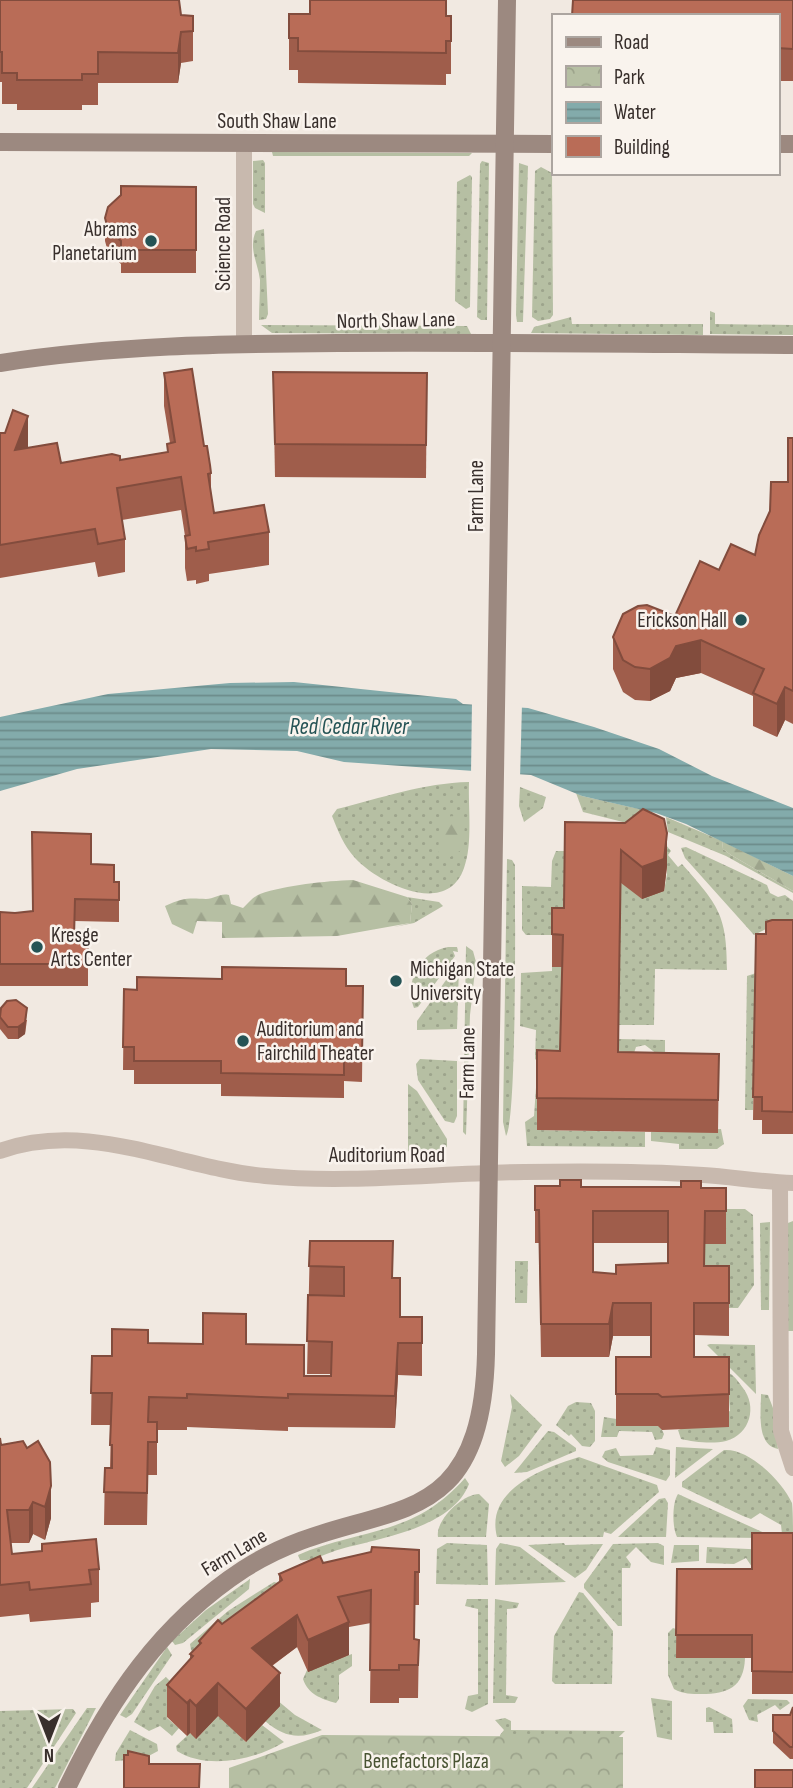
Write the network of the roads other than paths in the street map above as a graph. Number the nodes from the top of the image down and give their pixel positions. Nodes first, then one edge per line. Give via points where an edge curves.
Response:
1 (507, 0) edge
2 (0, 142) edge
3 (244, 144) junction
4 (505, 144) junction
5 (552, 144) edge
6 (500, 342) junction
7 (244, 344) junction
8 (793, 345) edge
9 (0, 363) edge
10 (0, 1151) edge
11 (487, 1173) junction
12 (786, 1183) edge
13 (793, 1468) edge
14 (67, 1788) edge

1 - 4 street, Farm Lane
2 - 3 street, South Shaw Lane
3 - 4 street, South Shaw Lane
3 - 7 street, Science Road
4 - 5 street, South Shaw Lane
4 - 6 street, Farm Lane
6 - 7 street, North Shaw Lane
6 - 8 street, North Shaw Lane
6 - 11 street, Farm Lane
7 - 9 street, North Shaw Lane via 128,347
10 - 11 street, Auditorium Road via 33,1142 79,1141 266,1176
11 - 12 street, Auditorium Road via 675,1174
11 - 14 street, Farm Lane via 485,1376 476,1434 458,1468 418,1504 269,1555 199,1601 137,1666
12 - 13 street, Auditorium Road via 781,1431

